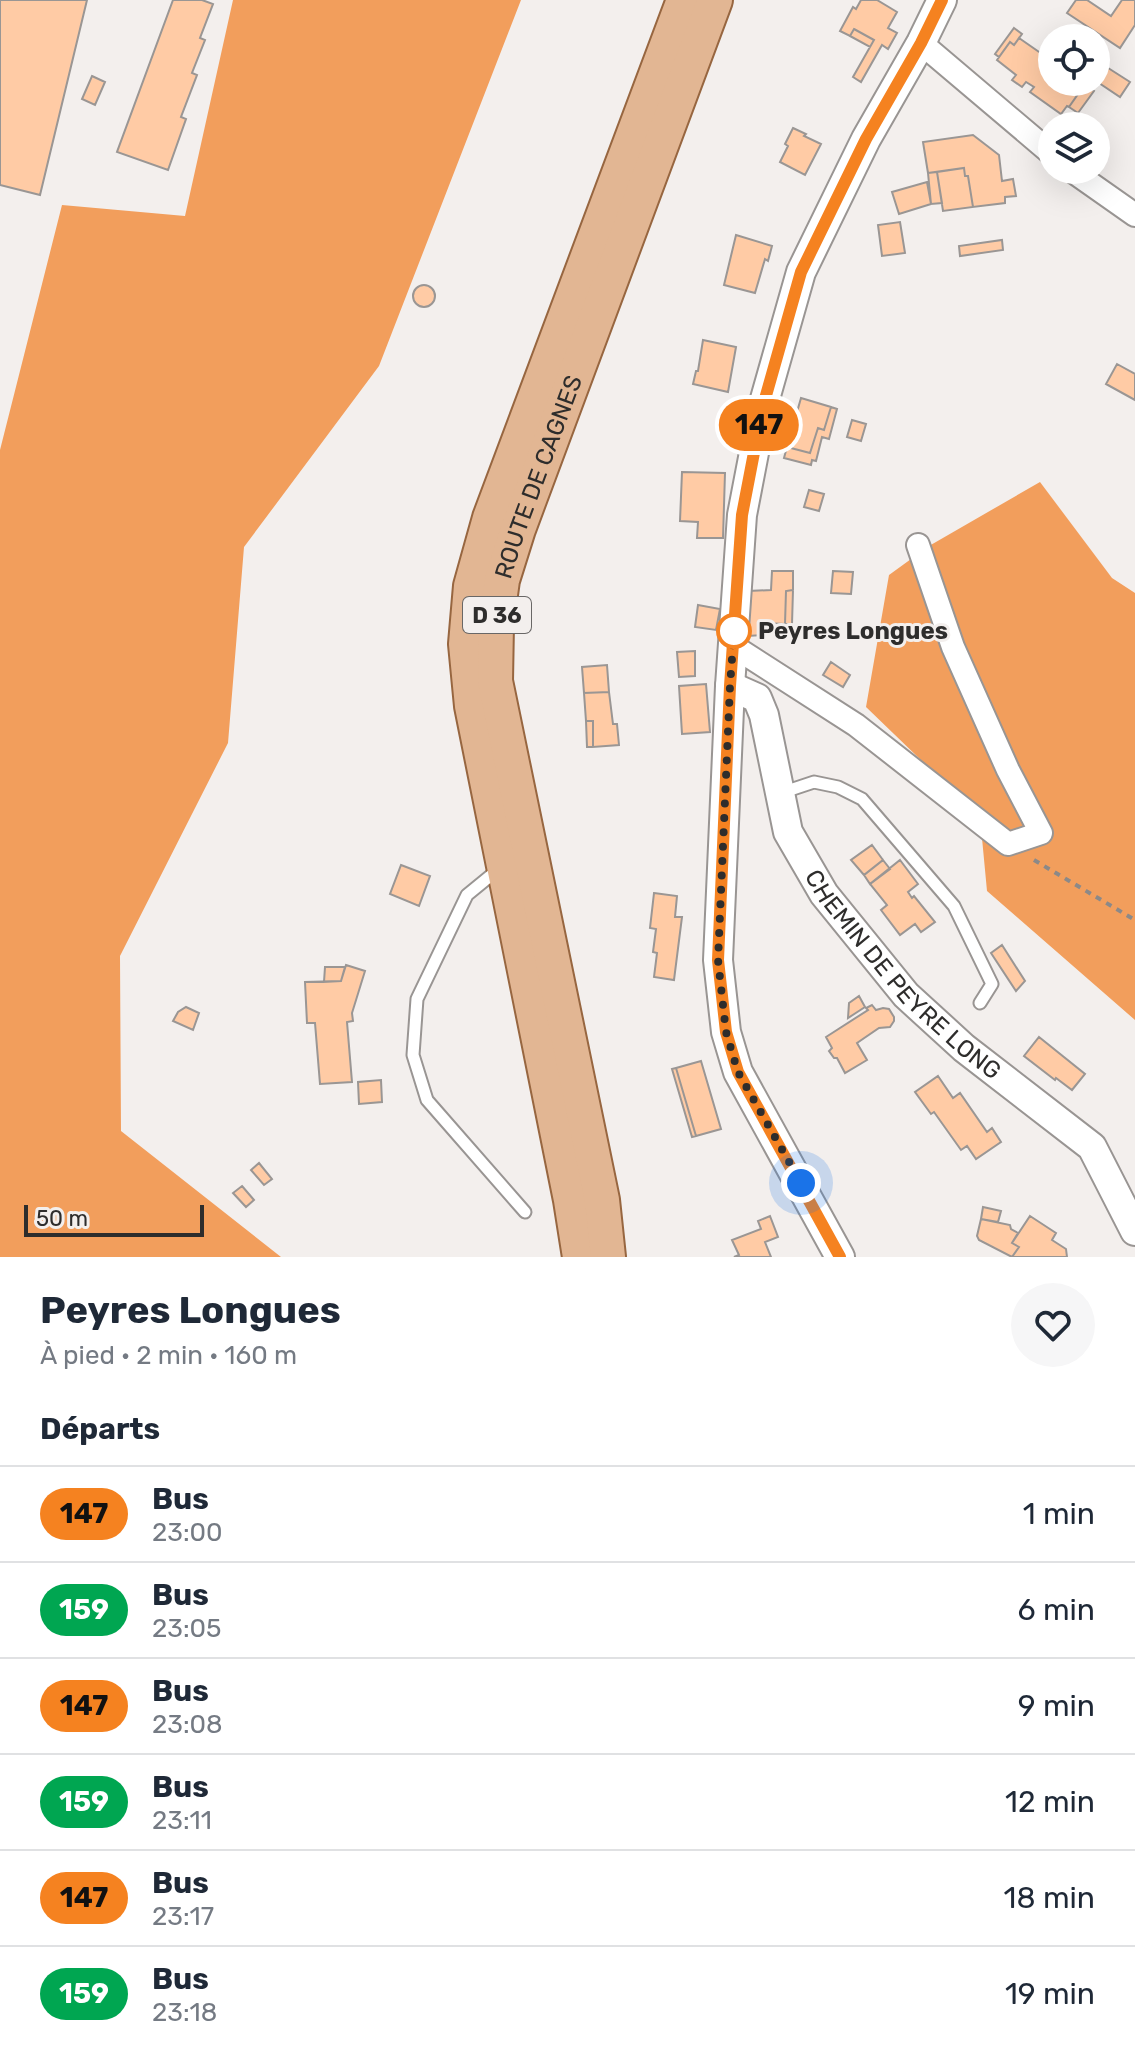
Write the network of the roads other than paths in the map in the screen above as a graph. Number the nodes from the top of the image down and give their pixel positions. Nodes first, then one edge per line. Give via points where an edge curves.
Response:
1 (684, 0) edge
2 (715, 0) edge
3 (942, 0) edge
4 (921, 43) junction
5 (1038, 142) edge
6 (1091, 184) edge
7 (1135, 215) edge
8 (918, 545) dead end
9 (733, 646) junction
10 (730, 686) junction
11 (780, 793) junction
12 (504, 865) junction
13 (980, 1003) dead end
14 (525, 1212) dead end
15 (1135, 1231) edge
16 (580, 1257) edge
17 (608, 1257) edge
18 (840, 1257) edge

1 - 12 main road, ROUTE DE CAGNES / D 36 via 490,518 471,586 466,644 472,706
2 - 17 main road, ROUTE DE CAGNES / D 36 via 518,529 502,580 496,624 495,681 599,1184
3 - 4 street
4 - 5 street
4 - 9 street via 866,139 801,272 763,406 742,515
6 - 7 street
8 - 9 street via 953,647 1041,833 1008,844 856,725
9 - 10 street
10 - 11 street, CHEMIN DE PEYRE LONG via 757,698
10 - 18 street via 718,960 726,1032 738,1072
11 - 13 lane via 814,782 862,799 954,906 992,984
11 - 15 street, CHEMIN DE PEYRE LONG via 788,832 824,894 906,995 964,1048 1092,1147
12 - 14 lane via 467,895 417,999 413,1055 427,1100
12 - 16 main road, ROUTE DE CAGNES / D 36

